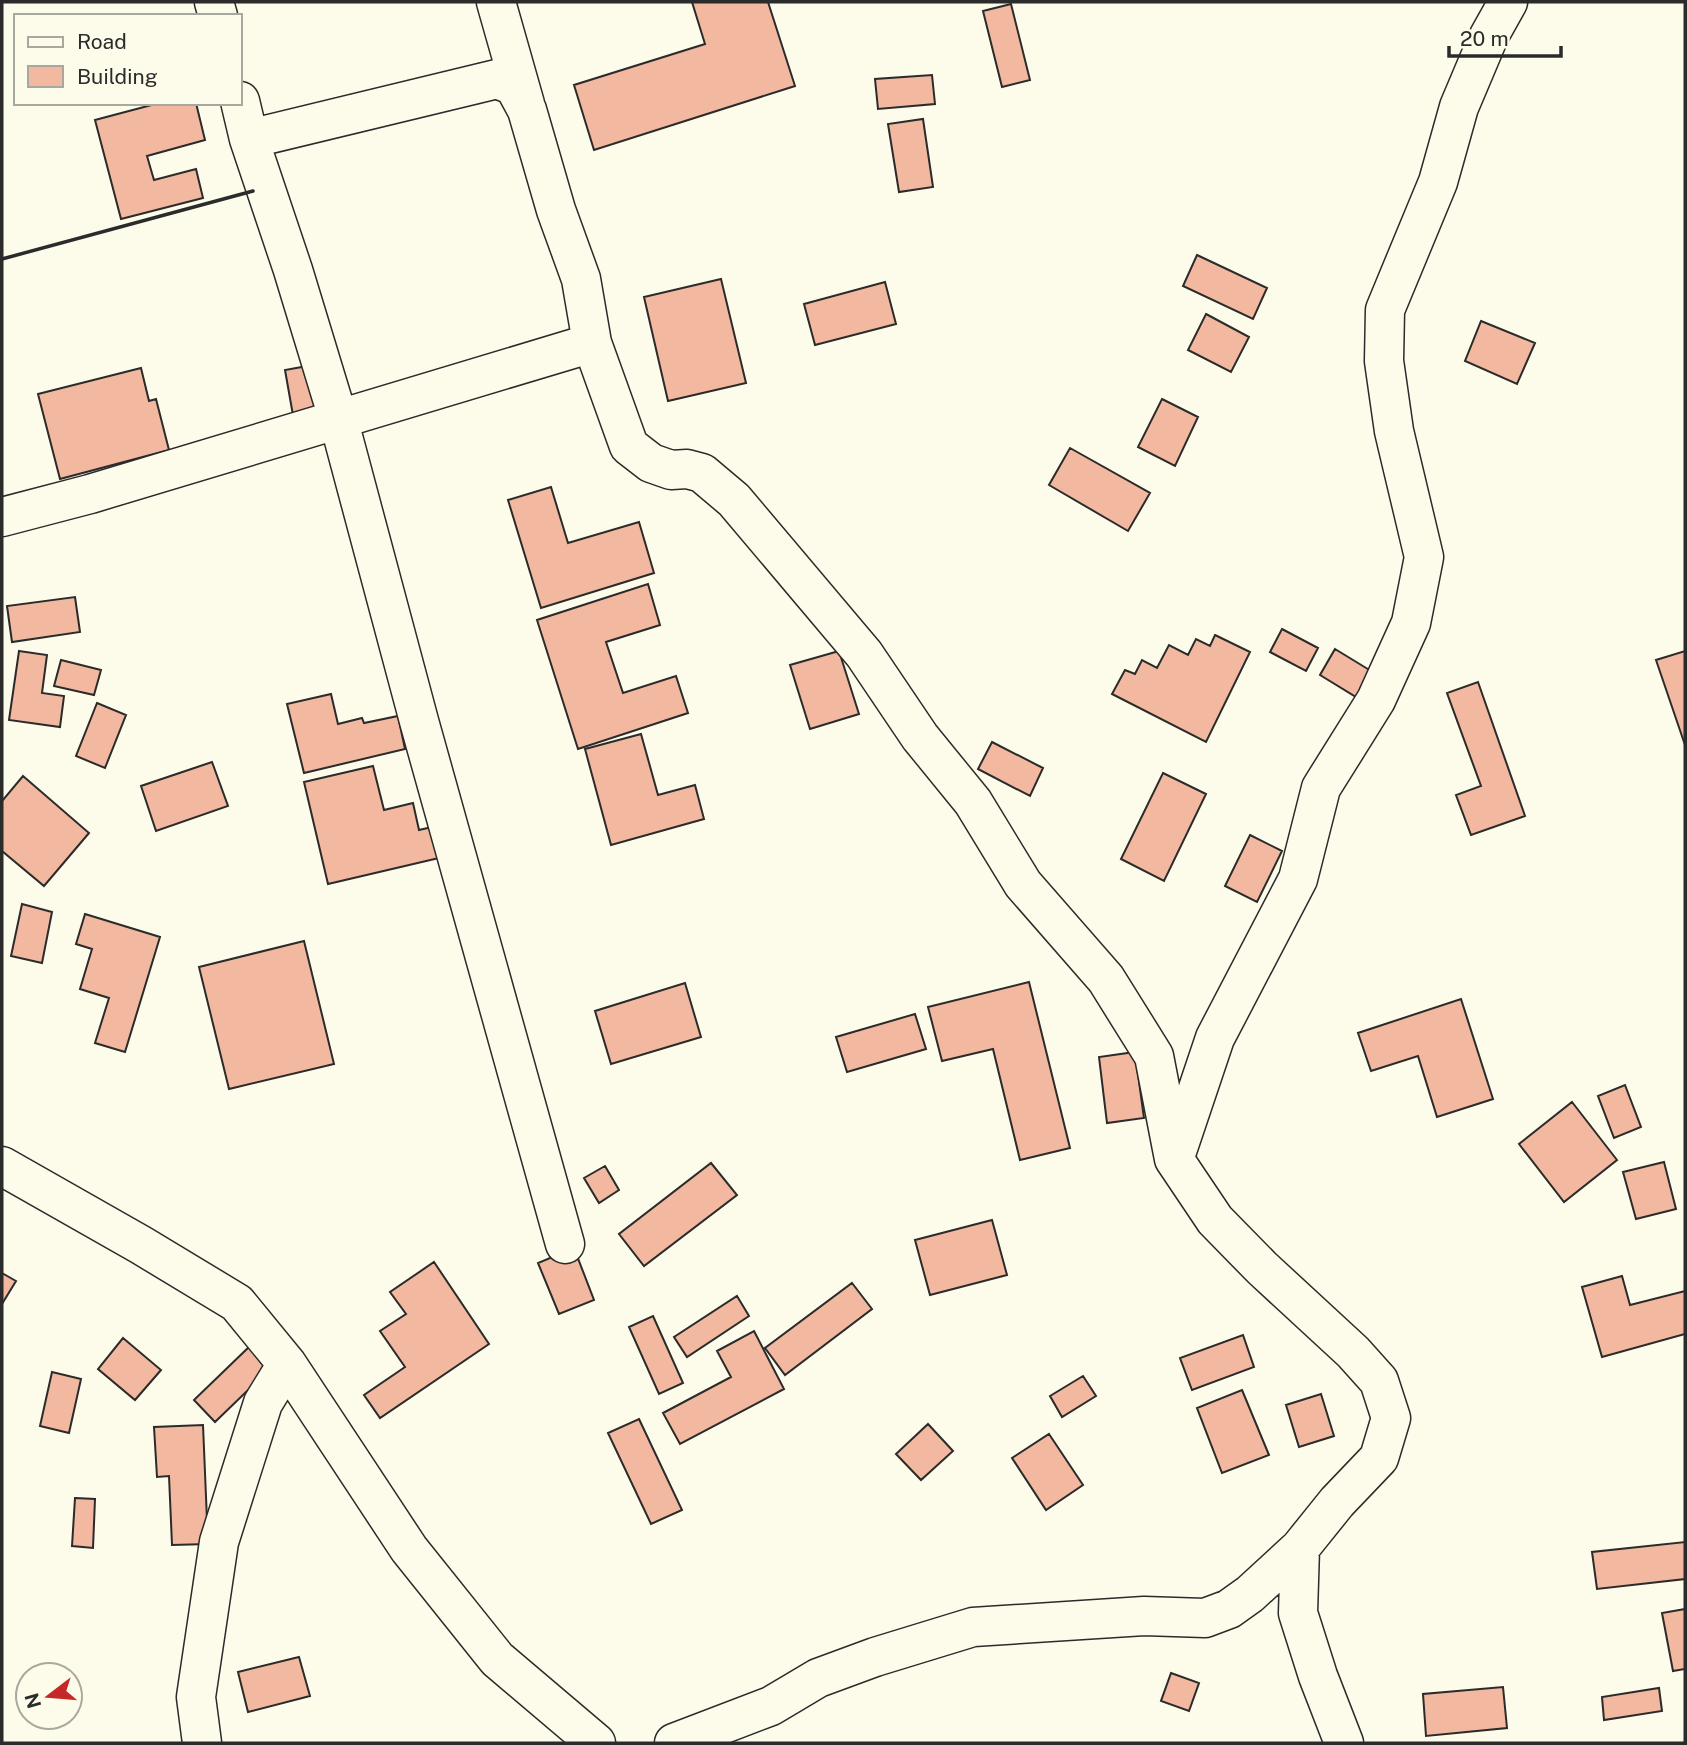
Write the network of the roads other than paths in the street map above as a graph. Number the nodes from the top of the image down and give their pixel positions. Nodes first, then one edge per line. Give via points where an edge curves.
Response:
1 (496, 2) edge
2 (1508, 2) edge
3 (241, 105) edge
4 (527, 110) junction
5 (249, 139) junction
6 (593, 343) junction
7 (338, 418) junction
8 (2, 517) edge
9 (1174, 1159) junction
10 (2, 1166) edge
11 (565, 1244) dead end
12 (287, 1364) junction
13 (1300, 1548) junction
14 (202, 1743) edge
15 (596, 1743) edge
16 (674, 1743) edge
17 (1344, 1743) edge

1 - 4 street
2 - 9 street via 1464,95 1438,182 1384,310 1384,362 1394,431 1424,557 1411,623 1376,700 1321,788 1298,879 1215,1038
3 - 5 street
4 - 5 street via 514,86 497,79
4 - 6 street via 580,279
5 - 7 street
6 - 7 street
6 - 9 street via 629,446 651,463 702,473 734,499 864,654 920,737 973,802 1023,884 1107,979 1154,1056
7 - 8 street
7 - 11 street
9 - 13 street via 1215,1220 1379,1381 1391,1418 1379,1458
10 - 12 street via 237,1303
12 - 14 street via 263,1403 219,1542 197,1697
12 - 15 street via 410,1549 489,1649
13 - 16 street via 1250,1594 1205,1618 1144,1616 973,1628 818,1678 771,1706
13 - 17 street via 1298,1613

